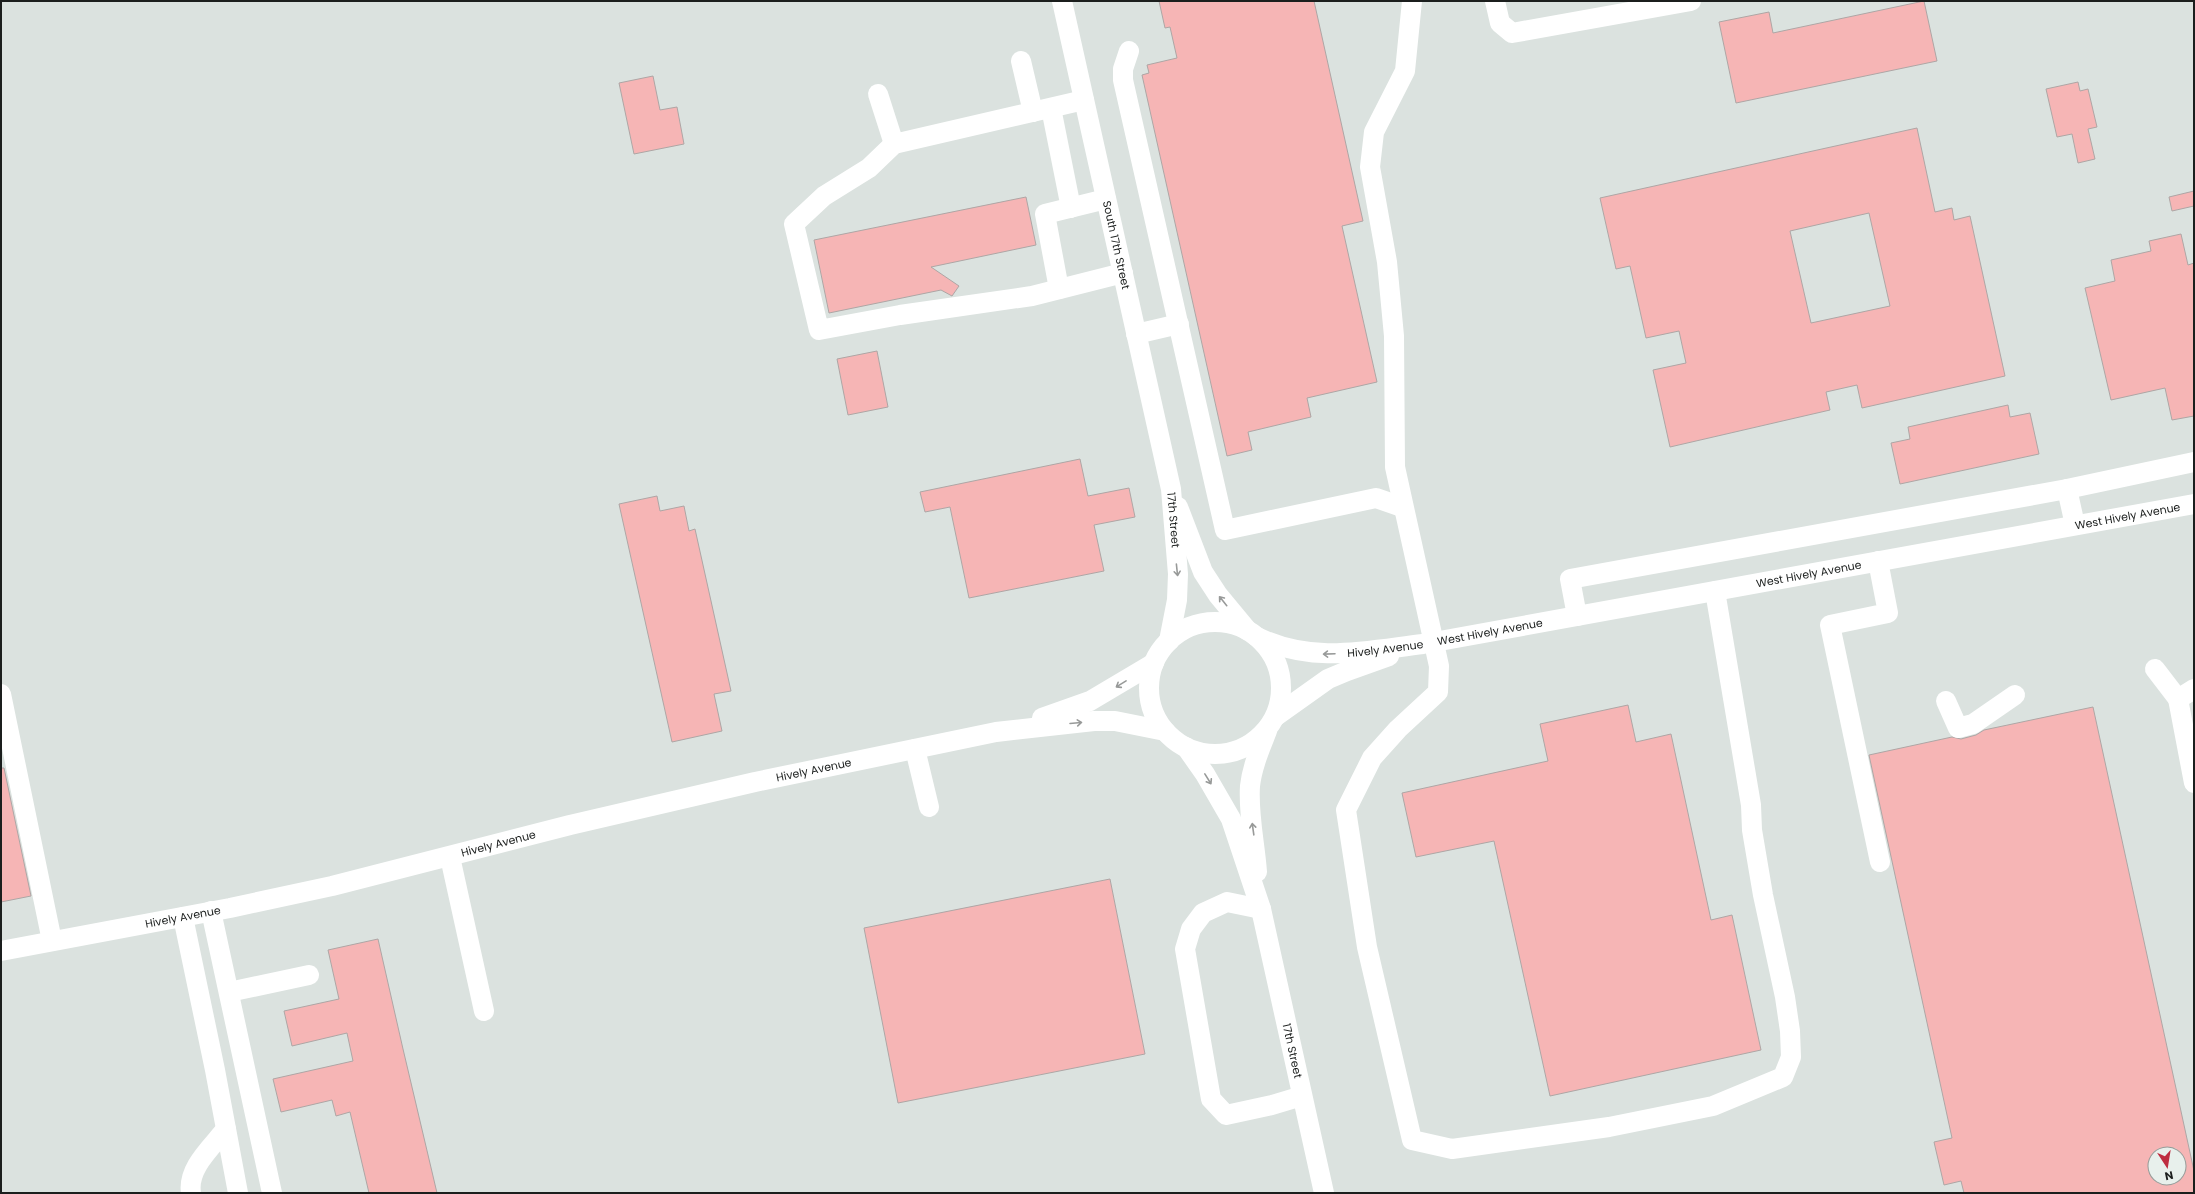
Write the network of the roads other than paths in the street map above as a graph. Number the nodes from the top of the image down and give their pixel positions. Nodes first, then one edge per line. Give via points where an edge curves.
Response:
1 (1062, 1) edge
2 (1412, 1) edge
3 (1495, 1) edge
4 (1691, 1) edge
5 (1129, 51) dead end
6 (1021, 61) dead end
7 (878, 94) dead end
8 (1084, 100) junction
9 (1042, 110) junction
10 (894, 144) junction
11 (1106, 199) junction
12 (1070, 208) junction
13 (1123, 273) junction
14 (1059, 289) junction
15 (1179, 324) junction
16 (1136, 334) junction
17 (2194, 462) edge
18 (2067, 488) junction
19 (1171, 489) junction
20 (2194, 504) edge
21 (1402, 506) junction
22 (2075, 525) junction
23 (1878, 561) junction
24 (1715, 591) junction
25 (1577, 616) junction
26 (1253, 634) junction
27 (1169, 641) junction
28 (1428, 643) junction
29 (1154, 662) junction
30 (2155, 670) dead end
31 (1, 694) edge
32 (2186, 694) edge
33 (2015, 695) dead end
34 (1946, 701) dead end
35 (1272, 721) junction
36 (1165, 731) junction
37 (996, 732) junction
38 (1186, 747) junction
39 (915, 749) junction
40 (2194, 783) edge
41 (929, 807) dead end
42 (450, 857) junction
43 (1880, 862) dead end
44 (1261, 909) junction
45 (211, 911) junction
46 (183, 916) junction
47 (52, 941) junction
48 (1, 951) edge
49 (310, 975) dead end
50 (229, 992) junction
51 (484, 1012) dead end
52 (1302, 1096) junction
53 (226, 1129) junction
54 (191, 1193) edge
55 (238, 1193) edge
56 (272, 1193) edge
57 (1324, 1193) edge

1 - 8 street, South 17th Street
2 - 21 street via 1405,71 1374,132 1370,167 1387,262 1394,336 1395,468
3 - 4 street via 1500,23 1512,33
5 - 15 street via 1123,69 1123,80
6 - 9 street
7 - 10 street
8 - 9 street
8 - 11 street, South 17th Street
9 - 10 street
9 - 12 street
10 - 14 street via 869,168 824,196 794,224 819,330 900,315 1032,296
11 - 12 street
11 - 13 street, South 17th Street
12 - 14 street via 1045,214
13 - 14 street
13 - 16 street, South 17th Street
15 - 16 street
15 - 21 street via 1226,530 1376,498
16 - 19 street, South 17th Street
17 - 18 street
18 - 22 street
18 - 25 street via 1570,579
26 -> 19 street, 17th Street via 1218,595 1203,572
19 -> 27 street, 17th Street via 1178,574 1177,600
20 - 22 street, West Hively Avenue
21 - 28 street
22 - 23 street, West Hively Avenue
23 - 24 street, West Hively Avenue
23 - 43 street via 1888,613 1830,624
24 - 25 street, West Hively Avenue
24 - 28 street via 1751,805 1752,830 1763,895 1786,998 1791,1057 1783,1077 1713,1106 1609,1127 1452,1149 1412,1140 1367,948 1346,810 1372,758 1398,729 1438,692 1439,666
25 - 28 street, West Hively Avenue
26 - 27 street via 1223,622 1210,622 1188,628
28 -> 26 street, Hively Avenue via 1325,654 1288,649
26 - 35 street via 1273,655 1278,667 1281,693
27 - 29 street
28 - 35 street, Hively Avenue via 1328,679
29 - 36 street via 1150,684 1151,705
29 -> 37 street, Hively Avenue via 1090,701
30 - 32 street
31 - 47 street
32 - 40 street
33 - 34 street via 1973,724 1958,728
35 - 38 street via 1253,742 1234,751 1210,754
44 -> 35 street, 17th Street via 1250,787 1255,762
37 -> 36 street, Hively Avenue via 1094,721
36 - 38 street
37 - 39 street, Hively Avenue
38 -> 44 street, 17th Street via 1231,819
39 - 41 street
39 - 42 street, Hively Avenue via 755,782 578,823
42 - 45 street, Hively Avenue via 332,886
42 - 51 street
44 - 52 street, 17th Street
44 - 52 street via 1227,902 1203,913 1191,929 1185,949 1211,1099 1226,1114
45 - 46 street, Hively Avenue
45 - 50 street
46 - 47 street, Hively Avenue
46 - 53 street
47 - 48 street, Hively Avenue
49 - 50 street
50 - 56 street
52 - 57 street, 17th Street
53 - 54 street via 191,1177
53 - 55 street

